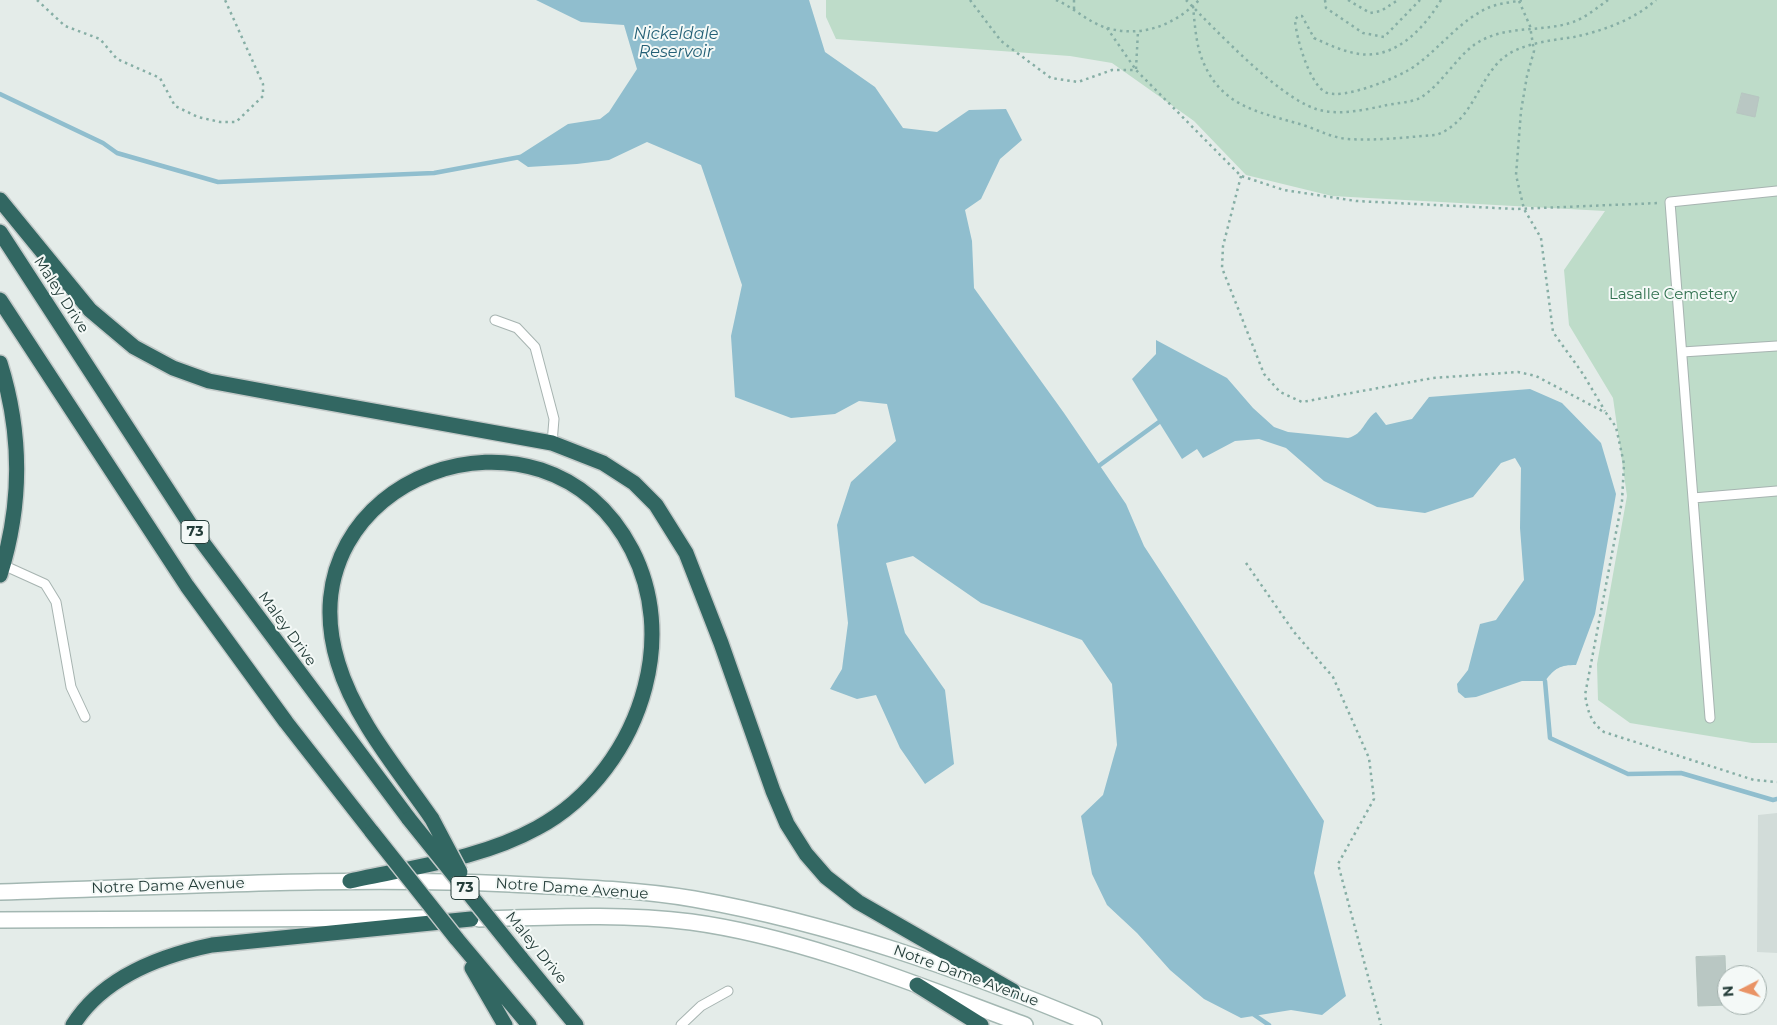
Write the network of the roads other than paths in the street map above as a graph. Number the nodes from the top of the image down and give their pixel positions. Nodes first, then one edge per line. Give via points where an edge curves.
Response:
1 (1777, 191) edge
2 (0, 200) edge
3 (0, 232) edge
4 (0, 300) edge
5 (495, 320) dead end
6 (1777, 346) edge
7 (1682, 352) junction
8 (0, 363) edge
9 (552, 443) junction
10 (1777, 491) edge
11 (1693, 498) junction
12 (2, 570) edge
13 (85, 717) dead end
14 (1710, 718) dead end
15 (350, 881) junction
16 (0, 892) edge
17 (478, 904) junction
18 (471, 919) junction
19 (0, 920) edge
20 (456, 938) junction
21 (917, 985) junction
22 (728, 990) dead end
23 (1013, 991) junction
24 (73, 1025) edge
25 (505, 1025) edge
26 (529, 1025) edge
27 (576, 1025) edge
28 (681, 1025) edge
29 (981, 1025) edge
30 (1024, 1025) edge
31 (1094, 1025) edge

1 - 7 lane via 1670,202
2 - 9 highway via 90,310 134,347 173,368 210,381
3 - 17 highway, Maley Drive / 73, bridge via 196,535 408,819
4 - 20 highway, 73, bridge via 187,586 286,722
5 - 9 lane via 517,328 535,347 554,419
6 - 7 lane
7 - 11 lane
8 - 12 highway via 13,418 17,458 16,502
9 - 23 highway via 603,463 634,483 656,505 674,531 699,584 773,791 787,824 806,854 826,877 858,902
10 - 11 lane
11 - 14 lane
12 - 13 lane via 45,584 56,602 71,687
15 - 16 main road, Notre Dame Avenue
15 - 17 highway, bridge via 482,850 539,827 582,794 602,773 632,727 647,681 652,649 652,618 647,588 638,563 618,527 591,498 562,479 521,464 492,461 442,468 420,476 388,496 366,515 343,550 330,612 338,665 363,716 432,820
15 - 23 main road, Notre Dame Avenue via 588,887 692,899 796,920 854,936
17 - 27 highway, Maley Drive / 73, bridge
18 - 19 main road, Notre Dame Avenue
18 - 21 main road, Notre Dame Avenue via 608,917 693,922 792,943
18 - 24 highway via 212,945 180,952 124,976 99,996
20 - 25 highway
20 - 26 highway, 73
21 - 29 highway
21 - 30 main road, Notre Dame Avenue
22 - 28 lane via 700,1006
23 - 31 main road, Notre Dame Avenue

